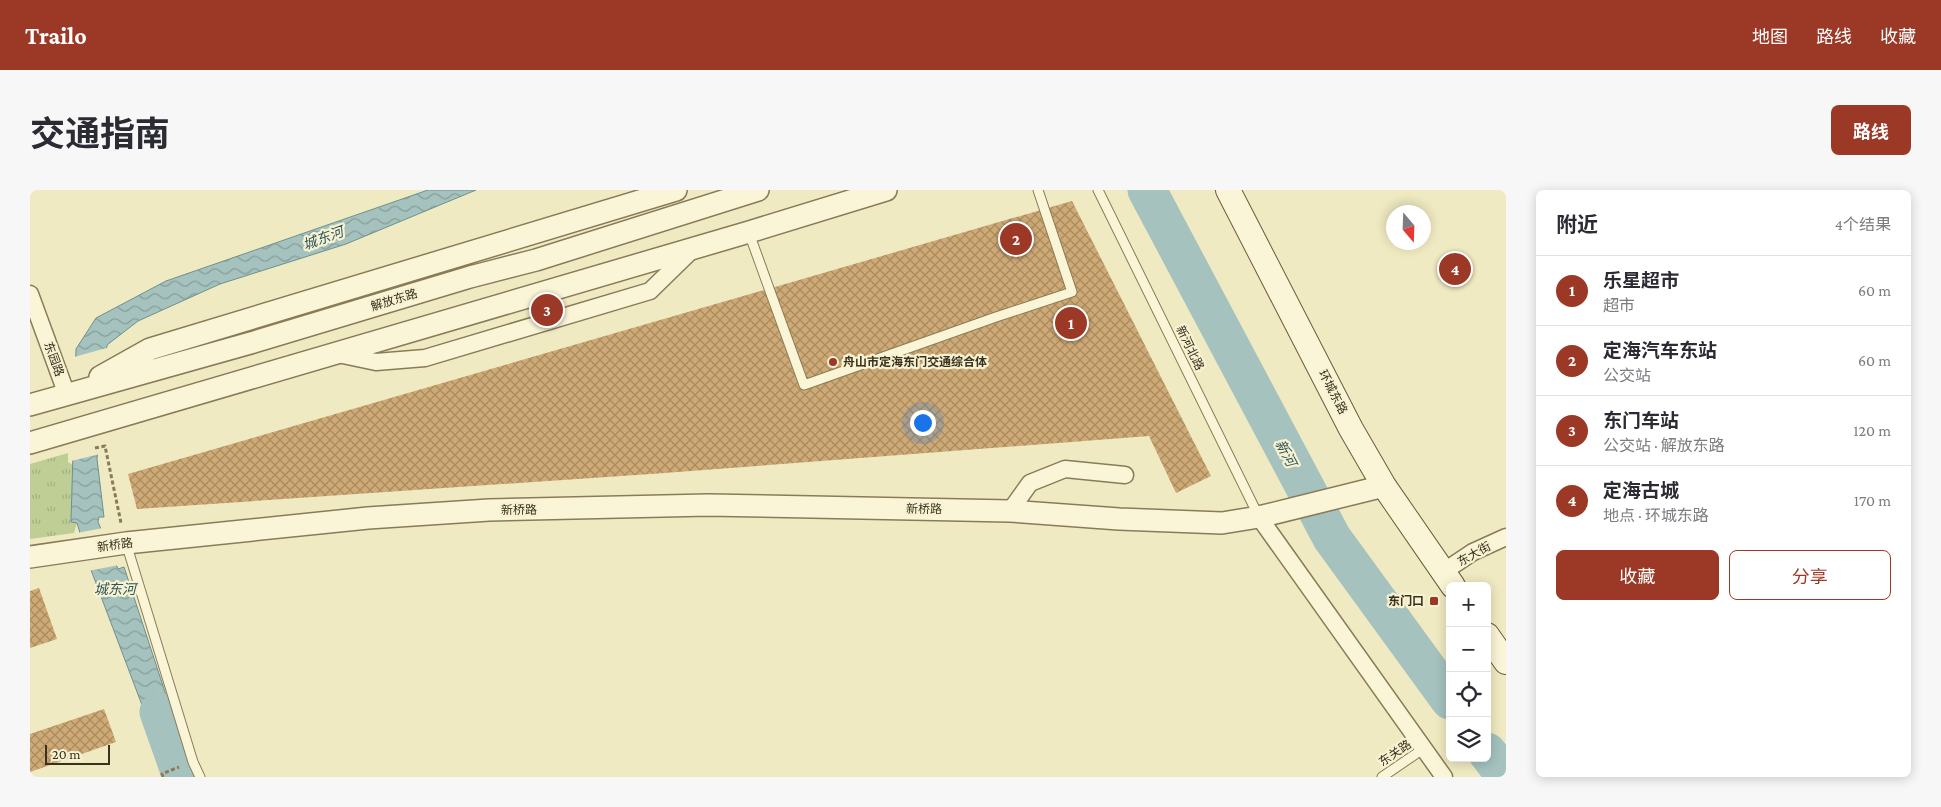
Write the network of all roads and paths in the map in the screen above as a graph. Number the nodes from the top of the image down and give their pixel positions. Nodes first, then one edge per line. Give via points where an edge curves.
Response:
1 (676, 190) edge
2 (758, 190) edge
3 (886, 190) edge
4 (1038, 190) edge
5 (1098, 190) edge
6 (1228, 190) edge
7 (684, 214) junction
8 (749, 232) junction
9 (695, 247) junction
10 (30, 294) edge
11 (336, 353) junction
12 (67, 395) junction
13 (30, 405) edge
14 (30, 443) edge
15 (92, 449) dead end
16 (1125, 475) dead end
17 (1384, 486) junction
18 (1010, 511) junction
19 (1259, 517) junction
20 (1506, 537) edge
21 (119, 544) junction
22 (30, 558) edge
23 (1448, 579) edge
24 (1491, 641) edge
25 (1506, 662) edge
26 (1423, 749) junction
27 (200, 777) edge
28 (1382, 777) edge
29 (1444, 777) edge

1 - 12 street via 150,349
2 - 7 street, 解放东路
3 - 8 street
4 - 8 lane via 1072,292 804,385
5 - 19 lane, 新河北路
6 - 17 main road, 环城东路 via 1351,429
7 - 9 street
7 - 12 street, 解放东路
8 - 9 street
9 - 11 street
9 - 11 street via 650,291 425,358 376,362
10 - 12 street, 东园路
11 - 14 street
12 - 13 street, 解放东路
15 - 21 path via 105,446
16 - 18 street via 1065,469 1030,483
17 - 19 street, 新桥路
17 - 23 main road, 环城东路
18 - 19 street, 新桥路 via 1222,523
18 - 21 street, 新桥路 via 708,505 489,510 368,518
19 - 26 street
20 - 23 street, 东大街 via 1473,552
21 - 22 street, 新桥路
21 - 27 lane
24 - 25 main road
26 - 28 lane, 东关路
26 - 29 street

